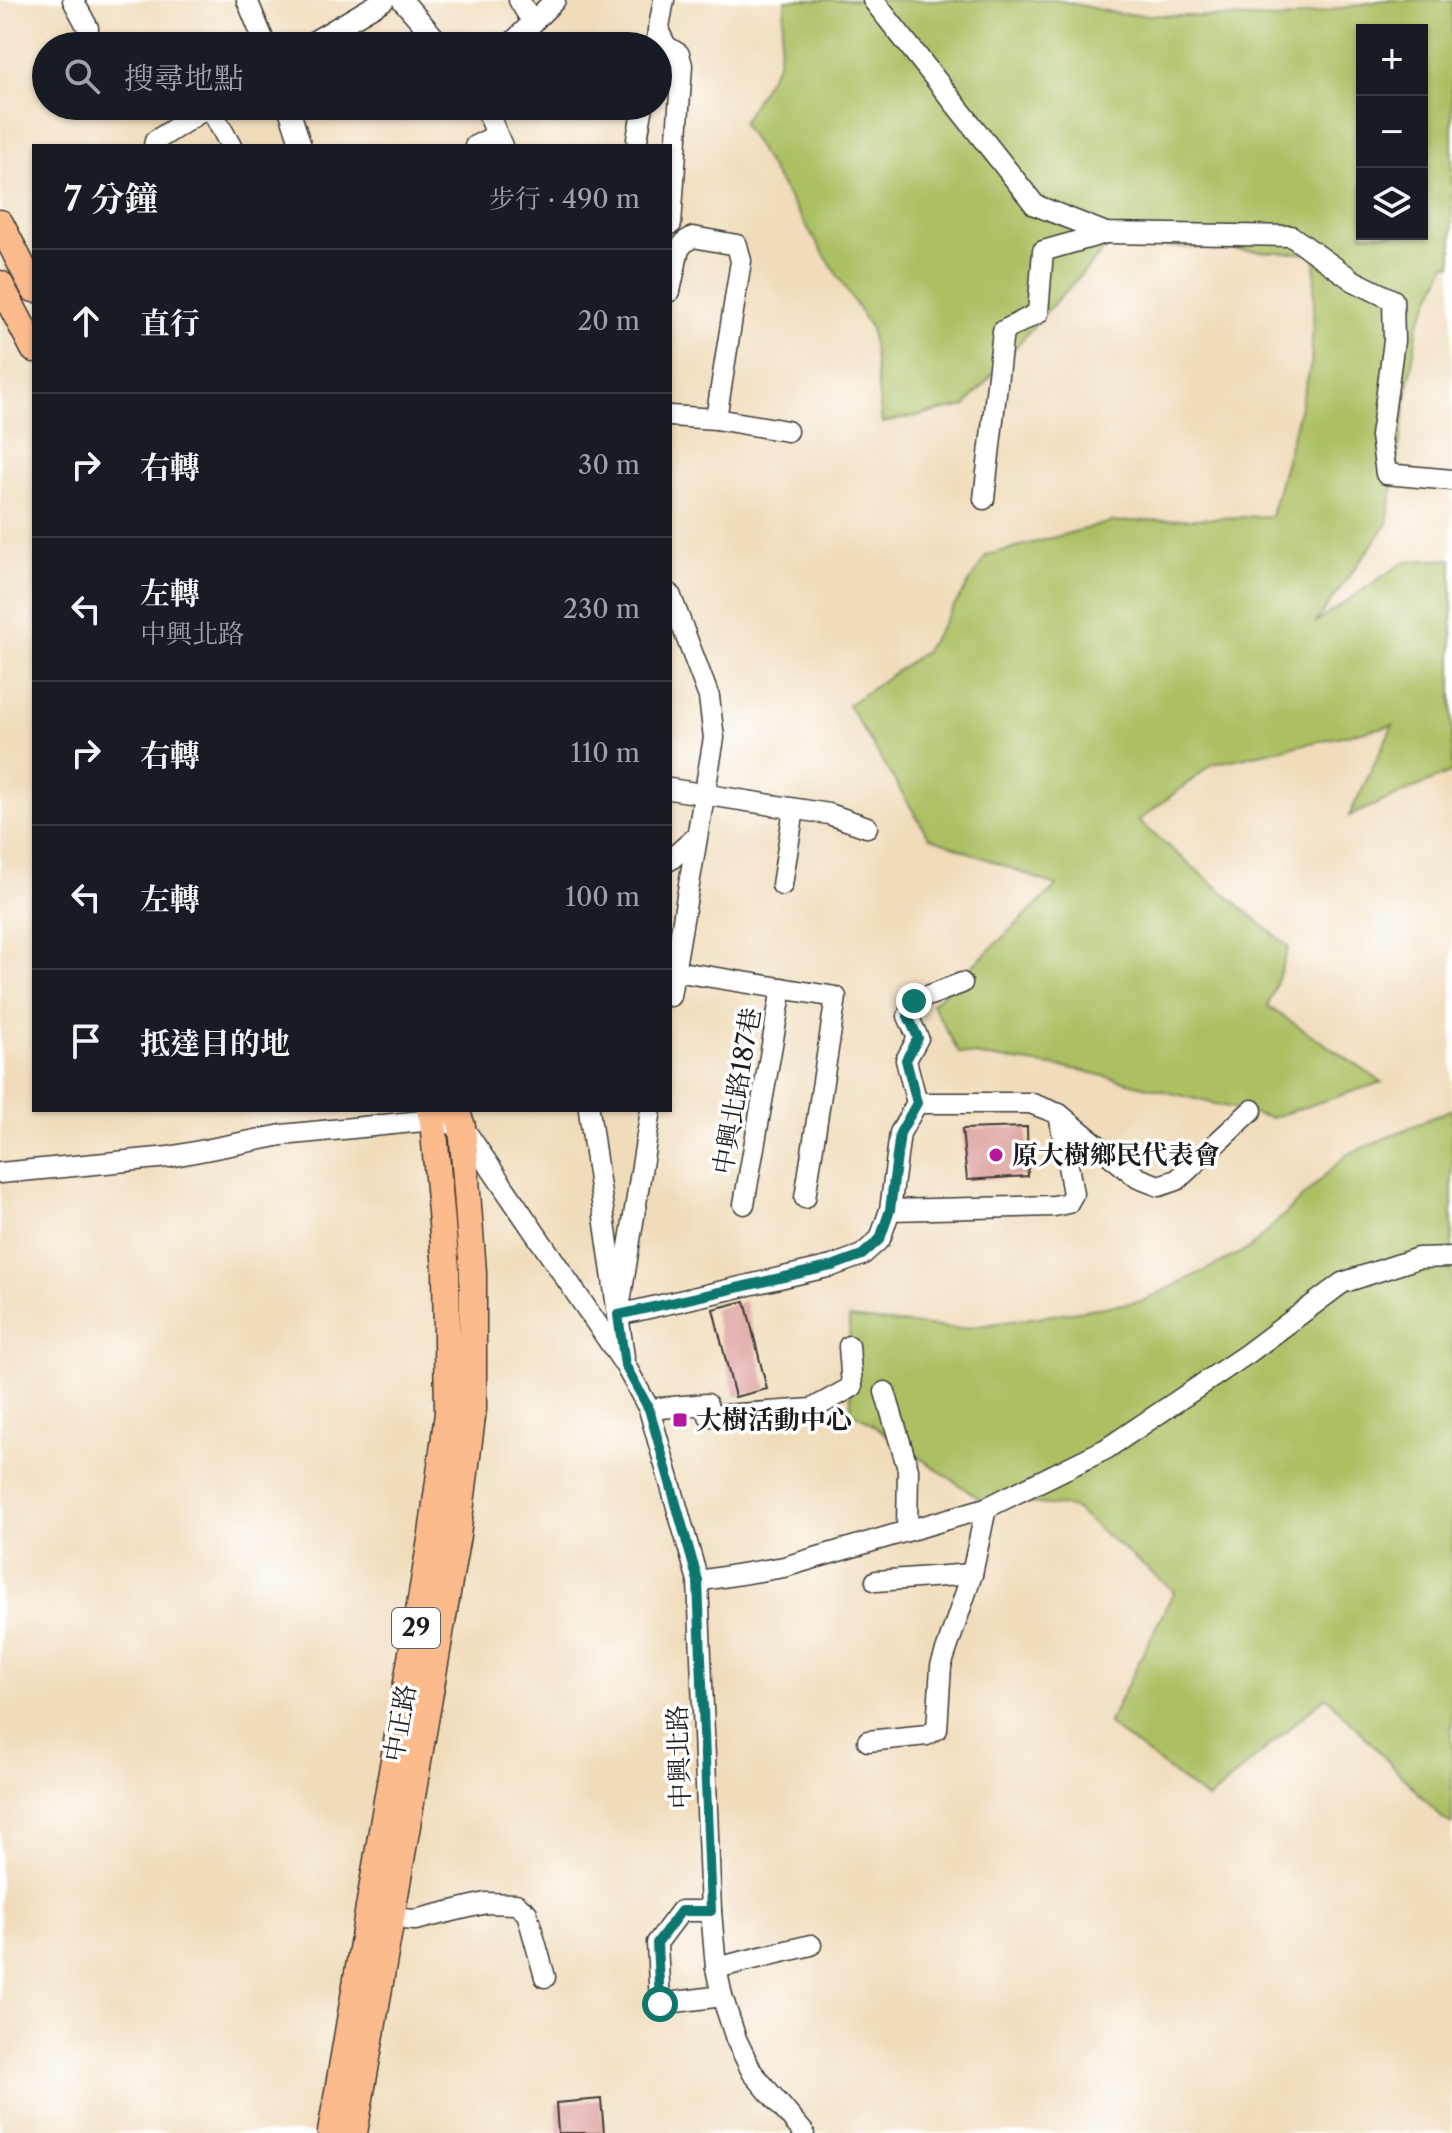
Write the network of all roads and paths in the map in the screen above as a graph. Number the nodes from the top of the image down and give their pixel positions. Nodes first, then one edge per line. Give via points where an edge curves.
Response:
1 (73, 0) edge
2 (247, 0) edge
3 (384, 0) edge
4 (402, 0) edge
5 (519, 0) edge
6 (555, 0) edge
7 (664, 0) edge
8 (873, 0) edge
9 (533, 23) junction
10 (88, 28) dead end
11 (260, 32) edge
12 (330, 32) edge
13 (430, 32) edge
14 (524, 32) edge
15 (658, 32) edge
16 (672, 50) edge
17 (187, 120) edge
18 (217, 120) edge
19 (293, 120) edge
20 (491, 120) edge
21 (640, 120) edge
22 (637, 139) dead end
23 (500, 140) edge
24 (154, 144) edge
25 (230, 144) edge
26 (300, 144) edge
27 (672, 198) edge
28 (0, 223) edge
29 (672, 225) edge
30 (1106, 233) junction
31 (693, 237) junction
32 (672, 282) edge
33 (0, 284) edge
34 (32, 285) edge
35 (32, 345) edge
36 (672, 416) edge
37 (716, 419) junction
38 (787, 431) dead end
39 (1452, 480) edge
40 (984, 499) dead end
41 (672, 599) edge
42 (672, 789) edge
43 (702, 795) junction
44 (794, 809) junction
45 (867, 827) dead end
46 (695, 838) junction
47 (672, 858) edge
48 (782, 885) dead end
49 (674, 971) junction
50 (962, 983) dead end
51 (672, 984) edge
52 (782, 988) junction
53 (917, 1103) junction
54 (1252, 1110) dead end
55 (589, 1112) edge
56 (651, 1112) edge
57 (1059, 1114) junction
58 (445, 1116) edge
59 (0, 1173) edge
60 (805, 1198) dead end
61 (744, 1204) dead end
62 (890, 1210) junction
63 (1452, 1257) edge
64 (618, 1315) junction
65 (849, 1346) dead end
66 (625, 1365) junction
67 (885, 1392) dead end
68 (649, 1409) junction
69 (986, 1508) junction
70 (907, 1531) junction
71 (972, 1574) junction
72 (698, 1581) junction
73 (876, 1581) dead end
74 (868, 1741) dead end
75 (711, 1911) junction
76 (391, 1918) junction
77 (811, 1945) dead end
78 (716, 1968) junction
79 (545, 1977) dead end
80 (722, 1996) junction
81 (331, 2133) edge
82 (354, 2133) edge
83 (804, 2133) edge

1 - 10 street
2 - 11 street
3 - 12 street
4 - 13 street
5 - 9 street
6 - 9 street
7 - 15 street
8 - 30 street via 1035,205
9 - 14 street
16 - 27 street via 682,65
17 - 24 street
18 - 25 street
19 - 26 street
20 - 23 street
21 - 22 street
28 - 34 main road
29 - 31 street
30 - 39 street via 1291,236 1354,281 1393,300 1394,341 1381,436 1386,474
30 - 40 street via 1043,251 1038,313 1003,331
31 - 32 street via 679,249
31 - 37 street via 732,242 741,252
33 - 35 main road
36 - 37 street
37 - 38 street
41 - 43 street via 709,697 714,738
42 - 43 street
43 - 44 street
43 - 46 street
44 - 45 street
44 - 48 street
46 - 47 street
46 - 49 street
49 - 51 street
49 - 52 street, 中興北路187巷
50 - 53 street via 914,1001 908,1016 918,1038 906,1060
52 - 60 street, 中興北路187巷 via 836,997
52 - 61 street, 中興北路187巷
53 - 57 street via 1030,1103
53 - 62 street via 900,1133
54 - 57 street via 1177,1180 1159,1186 1138,1178
55 - 64 street
56 - 64 street, 中興北路
57 - 62 street via 1073,1194 1068,1203
58 - 59 street via 282,1135 169,1157
58 - 66 street, 中興北路
58 - 76 main road, 中正路 / 29 via 473,1272 473,1409 457,1535
58 - 81 main road, 中正路 / 29 via 448,1413
62 - 64 street via 880,1239 862,1255
63 - 69 street via 1418,1258 1342,1283 1106,1449
64 - 66 street, 中興北路
65 - 68 street via 852,1387 812,1409 709,1416 707,1404
66 - 68 street, 中興北路
67 - 70 street via 908,1469
68 - 72 street, 中興北路
69 - 70 street
69 - 71 street
70 - 72 street via 784,1567
71 - 73 street
71 - 74 street via 941,1666 937,1729 927,1735
72 - 75 street, 中興北路
75 - 78 street, 中興北路
75 - 80 street via 681,1911 657,1943 660,2004
76 - 79 street via 415,1920 486,1903 516,1904 527,1913
76 - 82 main road, 中正路 / 29
77 - 78 street
78 - 80 street, 中興北路
80 - 83 street, 中興北路 via 752,2072

